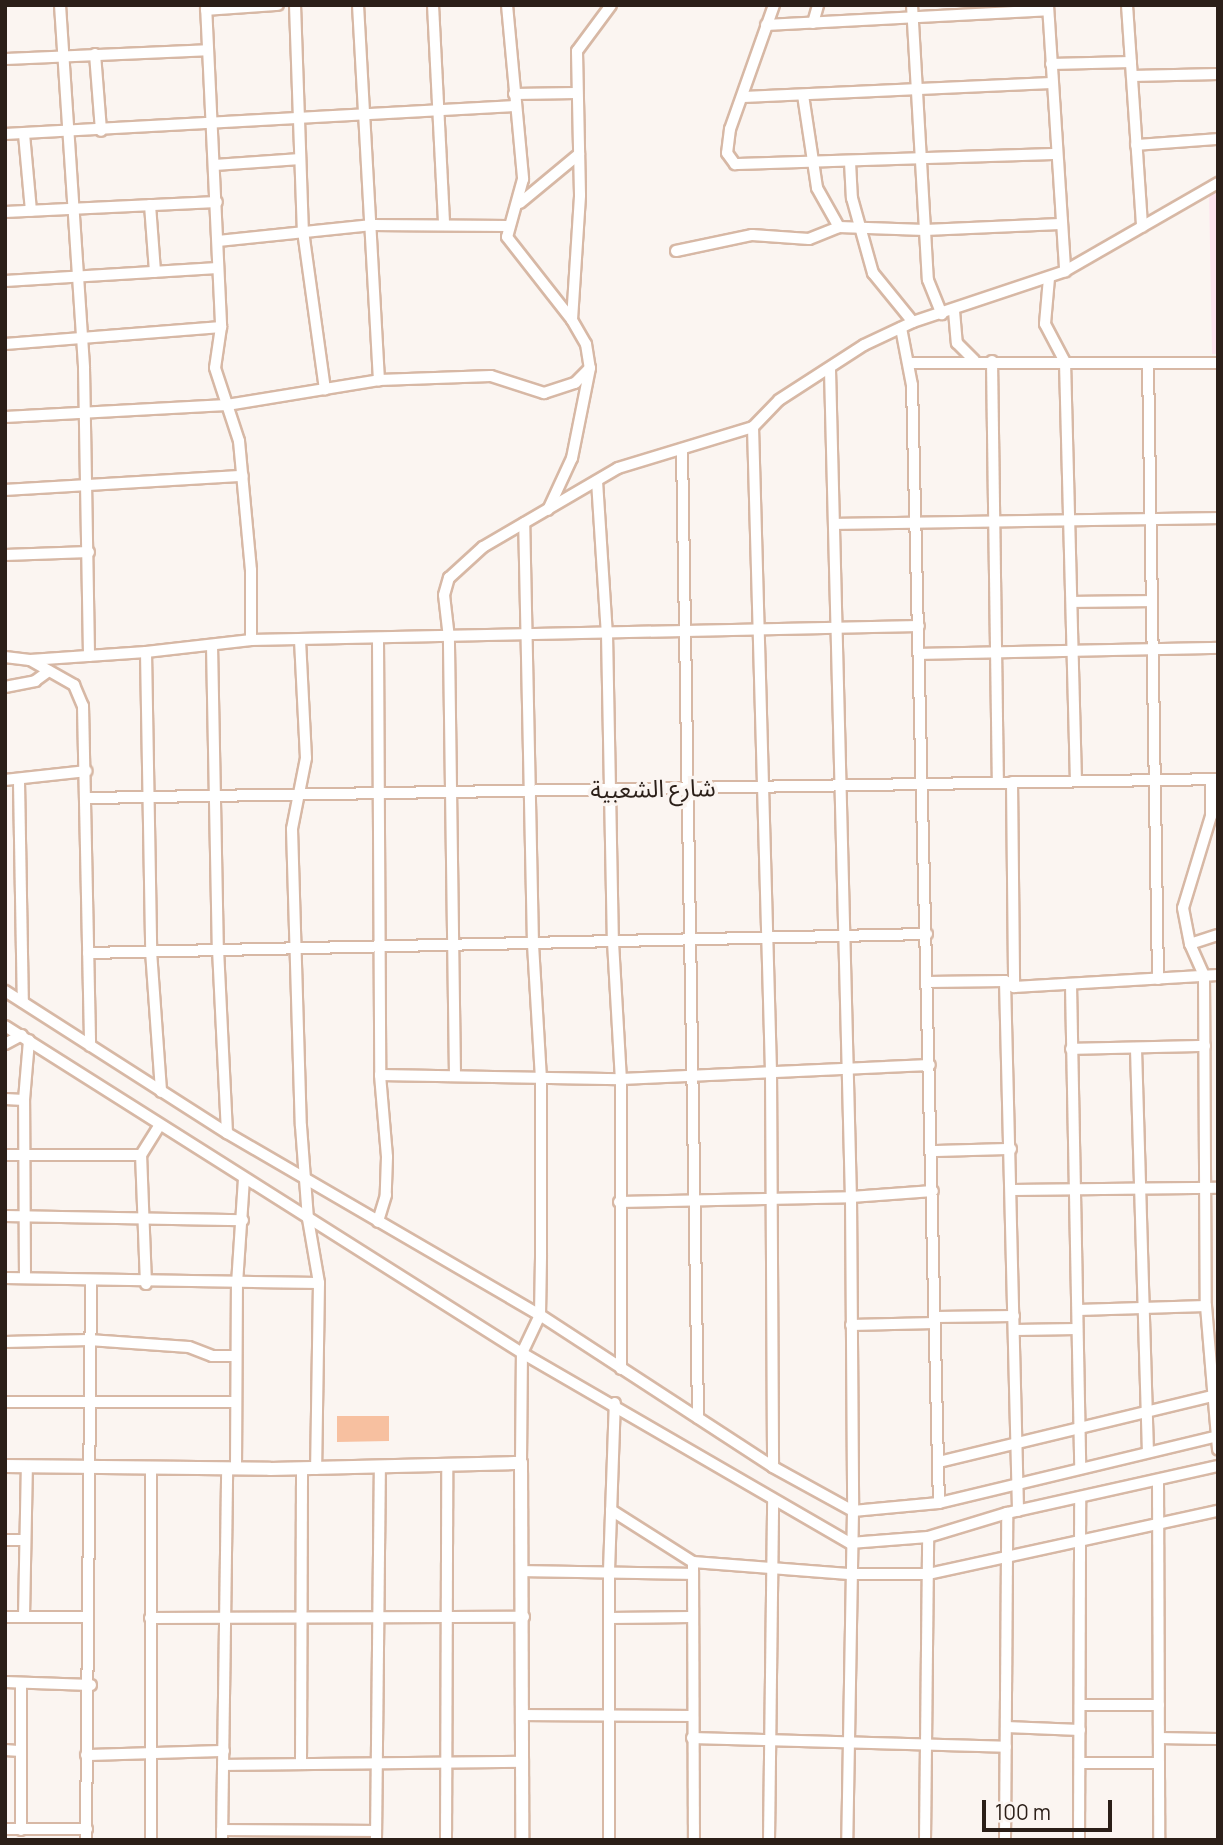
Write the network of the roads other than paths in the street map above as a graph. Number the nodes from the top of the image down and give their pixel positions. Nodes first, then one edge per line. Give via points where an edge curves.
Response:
1 (60, 5) edge
2 (278, 5) edge
3 (295, 5) edge
4 (358, 5) edge
5 (433, 5) edge
6 (507, 5) edge
7 (611, 5) edge
8 (774, 5) edge
9 (818, 5) edge
10 (912, 5) edge
11 (1127, 5) edge
12 (206, 8) edge
13 (1048, 8) edge
14 (912, 17) junction
15 (813, 23) junction
16 (766, 25) junction
17 (208, 50) junction
18 (94, 54) junction
19 (63, 56) junction
20 (5, 59) edge
21 (1131, 62) junction
22 (1051, 64) junction
23 (1218, 74) edge
24 (1132, 76) junction
25 (1052, 83) junction
26 (917, 89) junction
27 (576, 93) junction
28 (803, 95) junction
29 (743, 97) junction
30 (514, 100) junction
31 (438, 111) junction
32 (365, 116) junction
33 (298, 119) junction
34 (213, 124) junction
35 (101, 131) junction
36 (68, 133) junction
37 (5, 134) edge
38 (24, 134) junction
39 (1218, 139) edge
40 (1136, 145) junction
41 (579, 154) junction
42 (1056, 154) junction
43 (299, 159) junction
44 (921, 160) junction
45 (850, 162) junction
46 (813, 164) junction
47 (216, 165) junction
48 (1218, 183) edge
49 (217, 202) junction
50 (520, 203) junction
51 (150, 205) junction
52 (74, 209) junction
53 (31, 211) junction
54 (5, 212) edge
55 (444, 222) junction
56 (1060, 224) junction
57 (372, 225) junction
58 (509, 226) junction
59 (1142, 226) junction
60 (839, 228) junction
61 (862, 229) junction
62 (925, 230) junction
63 (303, 231) junction
64 (218, 241) junction
65 (676, 251) dead end
66 (218, 268) junction
67 (1065, 271) junction
68 (155, 272) junction
69 (78, 276) junction
70 (1049, 278) junction
71 (5, 281) edge
72 (948, 312) junction
73 (572, 320) junction
74 (913, 322) junction
75 (221, 327) junction
76 (901, 328) junction
77 (82, 338) junction
78 (5, 344) edge
79 (974, 360) junction
80 (992, 361) junction
81 (1065, 362) junction
82 (911, 363) junction
83 (1148, 363) junction
84 (1218, 363) edge
85 (590, 368) junction
86 (830, 370) junction
87 (379, 380) junction
88 (325, 389) junction
89 (227, 405) junction
90 (85, 414) junction
91 (5, 417) edge
92 (753, 427) junction
93 (682, 449) junction
94 (243, 476) junction
95 (597, 481) junction
96 (88, 483) junction
97 (5, 490) edge
98 (548, 510) junction
99 (1218, 518) edge
100 (1151, 519) junction
101 (1070, 520) junction
102 (995, 522) junction
103 (524, 523) junction
104 (916, 523) junction
105 (835, 524) junction
106 (89, 552) junction
107 (5, 555) edge
108 (1152, 601) junction
109 (1072, 602) junction
110 (919, 626) junction
111 (837, 629) junction
112 (761, 631) junction
113 (684, 632) junction
114 (607, 634) junction
115 (527, 636) junction
116 (449, 638) junction
117 (251, 639) junction
118 (300, 640) junction
119 (378, 640) junction
120 (212, 645) junction
121 (1218, 648) edge
122 (1153, 649) junction
123 (1073, 651) junction
124 (146, 652) junction
125 (997, 652) junction
126 (920, 654) junction
127 (89, 656) junction
128 (5, 657) edge
129 (30, 660) junction
130 (48, 671) junction
131 (5, 687) edge
132 (87, 771) junction
133 (1214, 779) edge
134 (5, 780) edge
135 (1154, 780) junction
136 (1076, 781) junction
137 (19, 782) junction
138 (998, 782) junction
139 (1012, 782) junction
140 (924, 783) junction
141 (839, 785) junction
142 (766, 786) junction
143 (686, 787) junction
144 (609, 788) junction
145 (530, 790) junction
146 (451, 791) junction
147 (379, 792) junction
148 (148, 794) junction
149 (215, 794) junction
150 (300, 794) junction
151 (88, 798) junction
152 (927, 934) junction
153 (843, 936) junction
154 (1218, 936) edge
155 (769, 938) junction
156 (688, 940) junction
157 (613, 942) junction
158 (533, 944) junction
159 (1190, 944) junction
160 (453, 946) junction
161 (296, 948) junction
162 (379, 948) junction
163 (218, 949) junction
164 (151, 951) junction
165 (88, 953) junction
166 (1204, 975) junction
167 (1218, 975) edge
168 (1158, 979) junction
169 (928, 982) junction
170 (1010, 984) junction
171 (1071, 985) junction
172 (5, 991) edge
173 (23, 1002) junction
174 (5, 1026) edge
175 (26, 1037) junction
176 (5, 1044) edge
177 (90, 1046) junction
178 (1205, 1046) junction
179 (1071, 1049) junction
180 (1136, 1049) junction
181 (930, 1065) junction
182 (846, 1068) junction
183 (771, 1070) junction
184 (690, 1072) junction
185 (454, 1074) junction
186 (380, 1075) junction
187 (541, 1079) junction
188 (621, 1079) junction
189 (161, 1092) junction
190 (5, 1099) edge
191 (24, 1100) junction
192 (1206, 1102) junction
193 (1218, 1102) edge
194 (159, 1126) junction
195 (227, 1133) junction
196 (1011, 1149) junction
197 (932, 1151) junction
198 (25, 1154) junction
199 (5, 1155) edge
200 (141, 1155) junction
201 (244, 1179) junction
202 (305, 1180) junction
203 (1212, 1188) edge
204 (1139, 1189) junction
205 (933, 1191) junction
206 (1012, 1191) junction
207 (1077, 1192) junction
208 (851, 1197) junction
209 (692, 1199) junction
210 (772, 1199) junction
211 (619, 1202) junction
212 (5, 1216) edge
213 (25, 1216) junction
214 (142, 1217) junction
215 (308, 1219) junction
216 (243, 1220) junction
217 (378, 1222) junction
218 (5, 1278) edge
219 (25, 1278) junction
220 (91, 1280) junction
221 (319, 1283) junction
222 (146, 1284) junction
223 (237, 1284) junction
224 (1206, 1306) junction
225 (1142, 1309) junction
226 (1079, 1310) junction
227 (540, 1315) junction
228 (1014, 1316) junction
229 (936, 1320) junction
230 (851, 1325) junction
231 (1077, 1329) junction
232 (1015, 1330) junction
233 (1212, 1332) edge
234 (89, 1340) junction
235 (5, 1342) edge
236 (522, 1353) junction
237 (235, 1356) junction
238 (621, 1369) junction
239 (1214, 1395) edge
240 (5, 1402) edge
241 (235, 1402) junction
242 (615, 1403) junction
243 (90, 1404) junction
244 (1146, 1412) junction
245 (698, 1418) junction
246 (1078, 1427) junction
247 (1217, 1436) edge
248 (1016, 1441) junction
249 (1218, 1449) edge
250 (1148, 1451) junction
251 (939, 1462) junction
252 (521, 1463) junction
253 (447, 1465) junction
254 (5, 1466) edge
255 (27, 1466) junction
256 (380, 1466) junction
257 (1218, 1466) edge
258 (773, 1467) junction
259 (1080, 1467) junction
260 (89, 1468) junction
261 (231, 1468) junction
262 (151, 1469) junction
263 (309, 1469) junction
264 (1158, 1480) junction
265 (1017, 1483) junction
266 (1080, 1497) junction
267 (773, 1500) junction
268 (939, 1503) junction
269 (611, 1510) junction
270 (853, 1511) junction
271 (1218, 1511) edge
272 (1012, 1512) junction
273 (1158, 1524) junction
274 (928, 1537) junction
275 (5, 1539) edge
276 (23, 1540) junction
277 (1080, 1541) junction
278 (850, 1543) junction
279 (1006, 1559) junction
280 (693, 1562) junction
281 (774, 1569) junction
282 (523, 1571) junction
283 (609, 1571) junction
284 (849, 1573) junction
285 (692, 1574) junction
286 (928, 1574) junction
287 (5, 1617) edge
288 (24, 1617) junction
289 (86, 1617) junction
290 (524, 1617) junction
291 (690, 1617) junction
292 (150, 1618) junction
293 (226, 1618) junction
294 (610, 1618) junction
295 (302, 1619) junction
296 (377, 1619) junction
297 (446, 1619) junction
298 (5, 1682) edge
299 (21, 1683) junction
300 (90, 1685) junction
301 (1159, 1705) junction
302 (1080, 1706) junction
303 (609, 1714) junction
304 (522, 1715) junction
305 (691, 1716) junction
306 (1006, 1727) junction
307 (1080, 1730) junction
308 (692, 1738) junction
309 (1159, 1738) junction
310 (1218, 1739) edge
311 (770, 1741) junction
312 (848, 1743) junction
313 (926, 1745) junction
314 (1006, 1747) junction
315 (5, 1751) edge
316 (21, 1751) junction
317 (225, 1751) junction
318 (151, 1754) junction
319 (86, 1755) junction
320 (521, 1762) junction
321 (301, 1763) junction
322 (376, 1763) junction
323 (447, 1763) junction
324 (1080, 1763) junction
325 (1159, 1763) junction
326 (224, 1765) junction
327 (5, 1829) edge
328 (21, 1830) junction
329 (86, 1835) edge
330 (222, 1835) edge
331 (300, 1835) edge
332 (376, 1835) edge
333 (151, 1840) edge
334 (446, 1840) edge
335 (522, 1840) edge
336 (609, 1840) edge
337 (694, 1840) edge
338 (769, 1840) edge
339 (847, 1840) edge
340 (925, 1840) edge
341 (1005, 1840) edge
342 (1079, 1840) edge
343 (1159, 1840) edge

1 - 19 street
2 - 12 street
3 - 33 street
4 - 32 street
5 - 31 street
6 - 30 street
7 - 27 street via 577,51
8 - 16 street
9 - 15 street
10 - 14 street
11 - 21 street
12 - 17 street
13 - 14 street
13 - 22 street
14 - 15 street
14 - 26 street
15 - 16 street
16 - 29 street
17 - 18 street
17 - 34 street
18 - 19 street
18 - 35 street
19 - 20 street
19 - 36 street
21 - 22 street
21 - 24 street
22 - 25 street
23 - 24 street
24 - 40 street
25 - 26 street
25 - 42 street
26 - 28 street
26 - 44 street
27 - 30 street
27 - 41 street
28 - 29 street
28 - 46 street
29 - 46 street via 727,142 729,159 748,166
30 - 31 street
30 - 50 street via 523,178
31 - 32 street
31 - 55 street
32 - 33 street
32 - 57 street
33 - 34 street
33 - 43 street
34 - 35 street
34 - 47 street
35 - 36 street
36 - 38 street
36 - 52 street
37 - 38 street
38 - 53 street
39 - 40 street
40 - 59 street
41 - 50 street
41 - 73 street
42 - 44 street
42 - 56 street
43 - 47 street
43 - 63 street
44 - 45 street
44 - 62 street
45 - 46 street
45 - 61 street via 852,198
46 - 60 street via 817,188
47 - 49 street
48 - 59 street
49 - 51 street
49 - 64 street
50 - 58 street
51 - 52 street
51 - 68 street
52 - 53 street
52 - 69 street
53 - 54 street
55 - 57 street
55 - 58 street
56 - 62 street
56 - 67 street
57 - 63 street
57 - 87 street
58 - 73 street via 511,247
59 - 67 street
60 - 61 street
60 - 65 street via 808,239 752,235
61 - 62 street
61 - 74 street via 873,273
62 - 72 street via 929,288
63 - 64 street
63 - 88 street
64 - 66 street
66 - 68 street
66 - 75 street
67 - 70 street
68 - 69 street
69 - 71 street
69 - 77 street
70 - 72 street
70 - 81 street via 1045,324
72 - 74 street
72 - 79 street via 957,343
73 - 85 street via 586,344
74 - 76 street
75 - 77 street
75 - 89 street via 215,368
76 - 82 street
76 - 86 street via 864,345
77 - 78 street
77 - 90 street
79 - 80 street
79 - 82 street
80 - 81 street
80 - 102 street
81 - 83 street
81 - 101 street
82 - 104 street
83 - 84 street
83 - 100 street
85 - 87 street via 575,383 544,393 491,376
85 - 98 street via 572,458
86 - 92 street via 779,400
86 - 105 street
87 - 88 street
88 - 89 street
89 - 90 street
89 - 94 street
90 - 91 street
90 - 96 street
92 - 93 street
92 - 112 street
93 - 95 street via 649,456
93 - 113 street
94 - 96 street
94 - 117 street
95 - 98 street
95 - 114 street
96 - 97 street
96 - 106 street
98 - 103 street
99 - 100 street
100 - 101 street
100 - 108 street
101 - 102 street
101 - 109 street
102 - 104 street
102 - 125 street
103 - 115 street
103 - 116 street via 483,547 449,578 444,595
104 - 105 street
104 - 110 street
105 - 111 street
106 - 107 street
106 - 127 street
108 - 109 street
108 - 122 street
109 - 123 street
110 - 111 street
110 - 126 street
111 - 112 street
111 - 141 street
112 - 113 street
112 - 142 street
113 - 114 street
113 - 143 street
114 - 115 street
114 - 144 street
115 - 116 street
115 - 145 street
116 - 119 street
116 - 146 street
117 - 118 street
117 - 120 street
118 - 119 street
118 - 150 street via 306,758
119 - 147 street
120 - 124 street
120 - 149 street
121 - 122 street
122 - 123 street
122 - 135 street
123 - 125 street
123 - 136 street
124 - 127 street
124 - 148 street
125 - 126 street
125 - 138 street
126 - 140 street
127 - 129 street
128 - 129 street
129 - 130 street
130 - 131 street via 34,681
130 - 132 street via 78,691
132 - 137 street
132 - 151 street
133 - 135 street, شارع الشعبية
133 - 159 street via 1211,816 1183,908
134 - 137 street
135 - 136 street, شارع الشعبية
135 - 168 street
136 - 139 street, شارع الشعبية
137 - 173 street
138 - 139 street, شارع الشعبية
138 - 140 street, شارع الشعبية
139 - 170 street
140 - 141 street, شارع الشعبية
140 - 152 street
141 - 142 street, شارع الشعبية
141 - 153 street
142 - 143 street, شارع الشعبية
142 - 155 street
143 - 144 street, شارع الشعبية
143 - 156 street
144 - 145 street, شارع الشعبية
144 - 157 street
145 - 146 street, شارع الشعبية
145 - 158 street
146 - 147 street, شارع الشعبية
146 - 160 street
147 - 150 street, شارع الشعبية
147 - 162 street
148 - 149 street, شارع الشعبية
148 - 151 street, شارع الشعبية
148 - 164 street
149 - 150 street, شارع الشعبية
149 - 163 street
150 - 161 street via 292,829
151 - 165 street
152 - 153 street
152 - 169 street
153 - 155 street
153 - 182 street
154 - 159 street
155 - 156 street
155 - 183 street
156 - 157 street
156 - 184 street
157 - 158 street
157 - 188 street
158 - 160 street
158 - 187 street
159 - 166 street
160 - 162 street
160 - 185 street
161 - 162 street
161 - 163 street
161 - 202 street
162 - 186 street
163 - 164 street
163 - 195 street
164 - 165 street
164 - 189 street
165 - 177 street
166 - 167 street
166 - 168 street
166 - 178 street
168 - 171 street
169 - 170 street
169 - 181 street
170 - 171 street
170 - 196 street
171 - 179 street
172 - 173 street
173 - 177 street
174 - 175 street
175 - 176 street
175 - 191 street
175 - 194 street
177 - 189 street
178 - 180 street
178 - 192 street
179 - 180 street
179 - 207 street
180 - 204 street
181 - 182 street
181 - 197 street
182 - 183 street
182 - 208 street
183 - 184 street
183 - 210 street
184 - 188 street
184 - 209 street
185 - 186 street
185 - 187 street
186 - 217 street via 387,1157 386,1195
187 - 188 street
187 - 227 street
188 - 211 street
189 - 195 street
190 - 191 street
191 - 198 street
192 - 193 street
192 - 203 street
194 - 200 street
194 - 201 street
195 - 202 street
196 - 197 street
196 - 206 street
197 - 205 street
198 - 199 street
198 - 200 street
198 - 213 street
200 - 214 street
201 - 215 street
201 - 216 street
202 - 215 street
202 - 217 street
203 - 204 street
203 - 224 street
204 - 207 street
204 - 225 street
205 - 208 street
205 - 229 street
206 - 207 street
206 - 228 street
207 - 226 street
208 - 210 street
208 - 230 street
209 - 210 street
209 - 211 street
209 - 245 street
210 - 258 street
211 - 238 street
212 - 213 street
213 - 214 street
213 - 219 street
214 - 216 street
214 - 222 street
215 - 221 street
215 - 236 street
216 - 223 street
217 - 227 street
218 - 219 street
219 - 220 street
220 - 222 street
220 - 234 street
221 - 223 street
221 - 263 street
222 - 223 street
223 - 237 street
224 - 225 street
224 - 233 street
225 - 226 street
225 - 244 street
226 - 231 street
227 - 236 street
227 - 238 street
228 - 229 street
228 - 232 street
229 - 230 street
229 - 251 street
230 - 270 street
231 - 232 street
231 - 246 street
232 - 248 street
233 - 239 street
234 - 235 street
234 - 237 street via 189,1347 212,1356
234 - 243 street
236 - 242 street
236 - 252 street
237 - 241 street
238 - 245 street
239 - 244 street
239 - 247 street
240 - 243 street
241 - 243 street
241 - 261 street
242 - 267 street
242 - 269 street
243 - 260 street
244 - 246 street
244 - 250 street
245 - 258 street
246 - 248 street
246 - 259 street
247 - 249 street
247 - 250 street
248 - 251 street
248 - 265 street
250 - 259 street
251 - 268 street
252 - 253 street
252 - 282 street
253 - 256 street
253 - 297 street
254 - 255 street
255 - 260 street
255 - 276 street
256 - 263 street
256 - 296 street
257 - 264 street
258 - 270 street
259 - 265 street
260 - 262 street
260 - 289 street
261 - 262 street
261 - 263 street
261 - 293 street
262 - 292 street
263 - 295 street
264 - 266 street
264 - 273 street
265 - 268 street
265 - 272 street
266 - 272 street
266 - 277 street
267 - 278 street
267 - 281 street
268 - 270 street
269 - 280 street
269 - 283 street
270 - 278 street
271 - 273 street
272 - 274 street
272 - 279 street
273 - 277 street
273 - 301 street
274 - 278 street
274 - 286 street
275 - 276 street
276 - 288 street
277 - 279 street
277 - 302 street
278 - 284 street
279 - 286 street
279 - 306 street
280 - 281 street
280 - 285 street
281 - 284 street
281 - 311 street
282 - 283 street
282 - 290 street
283 - 285 street
283 - 294 street
284 - 286 street
284 - 312 street
285 - 291 street
286 - 313 street
287 - 288 street
288 - 289 street
289 - 300 street
290 - 297 street
290 - 304 street
291 - 294 street
291 - 305 street
292 - 293 street
292 - 318 street
293 - 295 street
293 - 317 street
294 - 303 street
295 - 296 street
295 - 321 street
296 - 297 street
296 - 322 street
297 - 323 street
298 - 299 street
299 - 300 street
299 - 316 street
300 - 319 street
301 - 302 street
301 - 309 street
302 - 307 street
303 - 304 street
303 - 305 street
303 - 336 street
304 - 320 street
305 - 308 street
306 - 307 street
306 - 314 street
307 - 324 street
308 - 311 street
308 - 337 street
309 - 310 street
309 - 325 street
311 - 312 street
311 - 338 street
312 - 313 street
312 - 339 street
313 - 314 street
313 - 340 street
314 - 341 street
315 - 316 street
316 - 328 street
317 - 318 street
317 - 326 street
318 - 319 street
318 - 333 street
319 - 329 street
320 - 323 street
320 - 335 street
321 - 322 street
321 - 326 street
322 - 323 street
322 - 332 street
323 - 334 street
324 - 325 street
324 - 342 street
325 - 343 street
326 - 330 street
327 - 328 street
328 - 329 street
330 - 331 street
331 - 332 street

